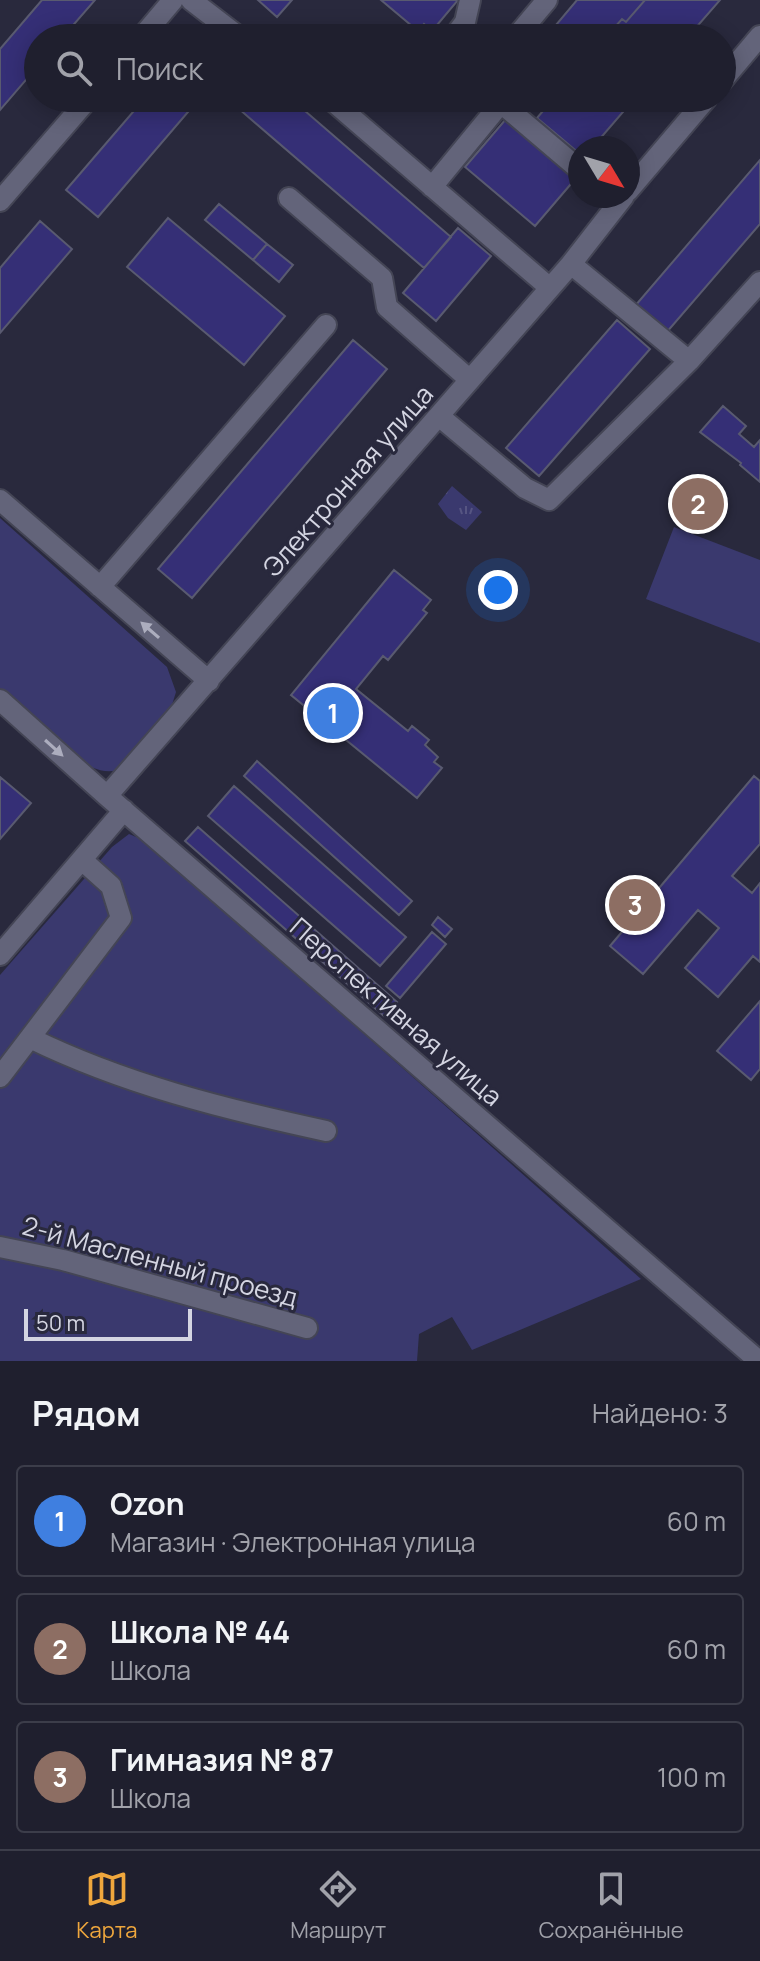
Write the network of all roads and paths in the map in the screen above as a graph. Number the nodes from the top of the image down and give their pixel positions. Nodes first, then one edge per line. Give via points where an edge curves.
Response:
1 (173, 0) edge
2 (191, 0) edge
3 (470, 0) edge
4 (547, 0) edge
5 (153, 24) edge
6 (222, 24) edge
7 (464, 24) edge
8 (527, 24) edge
9 (760, 36) edge
10 (736, 64) edge
11 (77, 112) edge
12 (345, 112) edge
13 (490, 112) edge
14 (511, 112) edge
15 (695, 112) edge
16 (568, 160) edge
17 (640, 173) edge
18 (432, 187) junction
19 (289, 198) dead end
20 (0, 201) edge
21 (611, 208) edge
22 (571, 264) junction
23 (760, 282) edge
24 (550, 288) junction
25 (326, 325) dead end
26 (689, 361) junction
27 (470, 380) junction
28 (439, 416) junction
29 (0, 500) edge
30 (100, 587) junction
31 (209, 681) junction
32 (0, 700) edge
33 (107, 796) junction
34 (124, 810) junction
35 (82, 860) junction
36 (0, 955) edge
37 (30, 1038) junction
38 (0, 1077) edge
39 (326, 1131) dead end
40 (0, 1247) edge
41 (307, 1328) dead end
42 (759, 1361) edge

1 - 5 street
2 - 6 street
3 - 7 street
4 - 8 street
9 - 10 street
11 - 20 street
12 - 18 street
13 - 18 street
14 - 16 street
15 - 17 street, Электронная улица
18 - 24 street
19 - 27 street via 382,278 387,307
21 - 22 street, Электронная улица
22 - 24 street, Электронная улица
22 - 26 street
23 - 26 street
24 - 27 street, Электронная улица
25 - 30 street
26 - 28 street via 549,500 525,488
27 - 28 street, Электронная улица
28 - 31 street, Электронная улица
29 - 30 street
31 -> 30 street
31 - 33 street, Электронная улица
32 -> 33 street, Перспективная улица
33 - 34 street, Перспективная улица
34 - 35 street
34 - 42 street, Перспективная улица
35 - 36 street
35 - 37 street via 111,886 121,918
37 - 38 street
37 - 39 street via 147,1086
40 - 41 street, 2-й Масленный проезд

